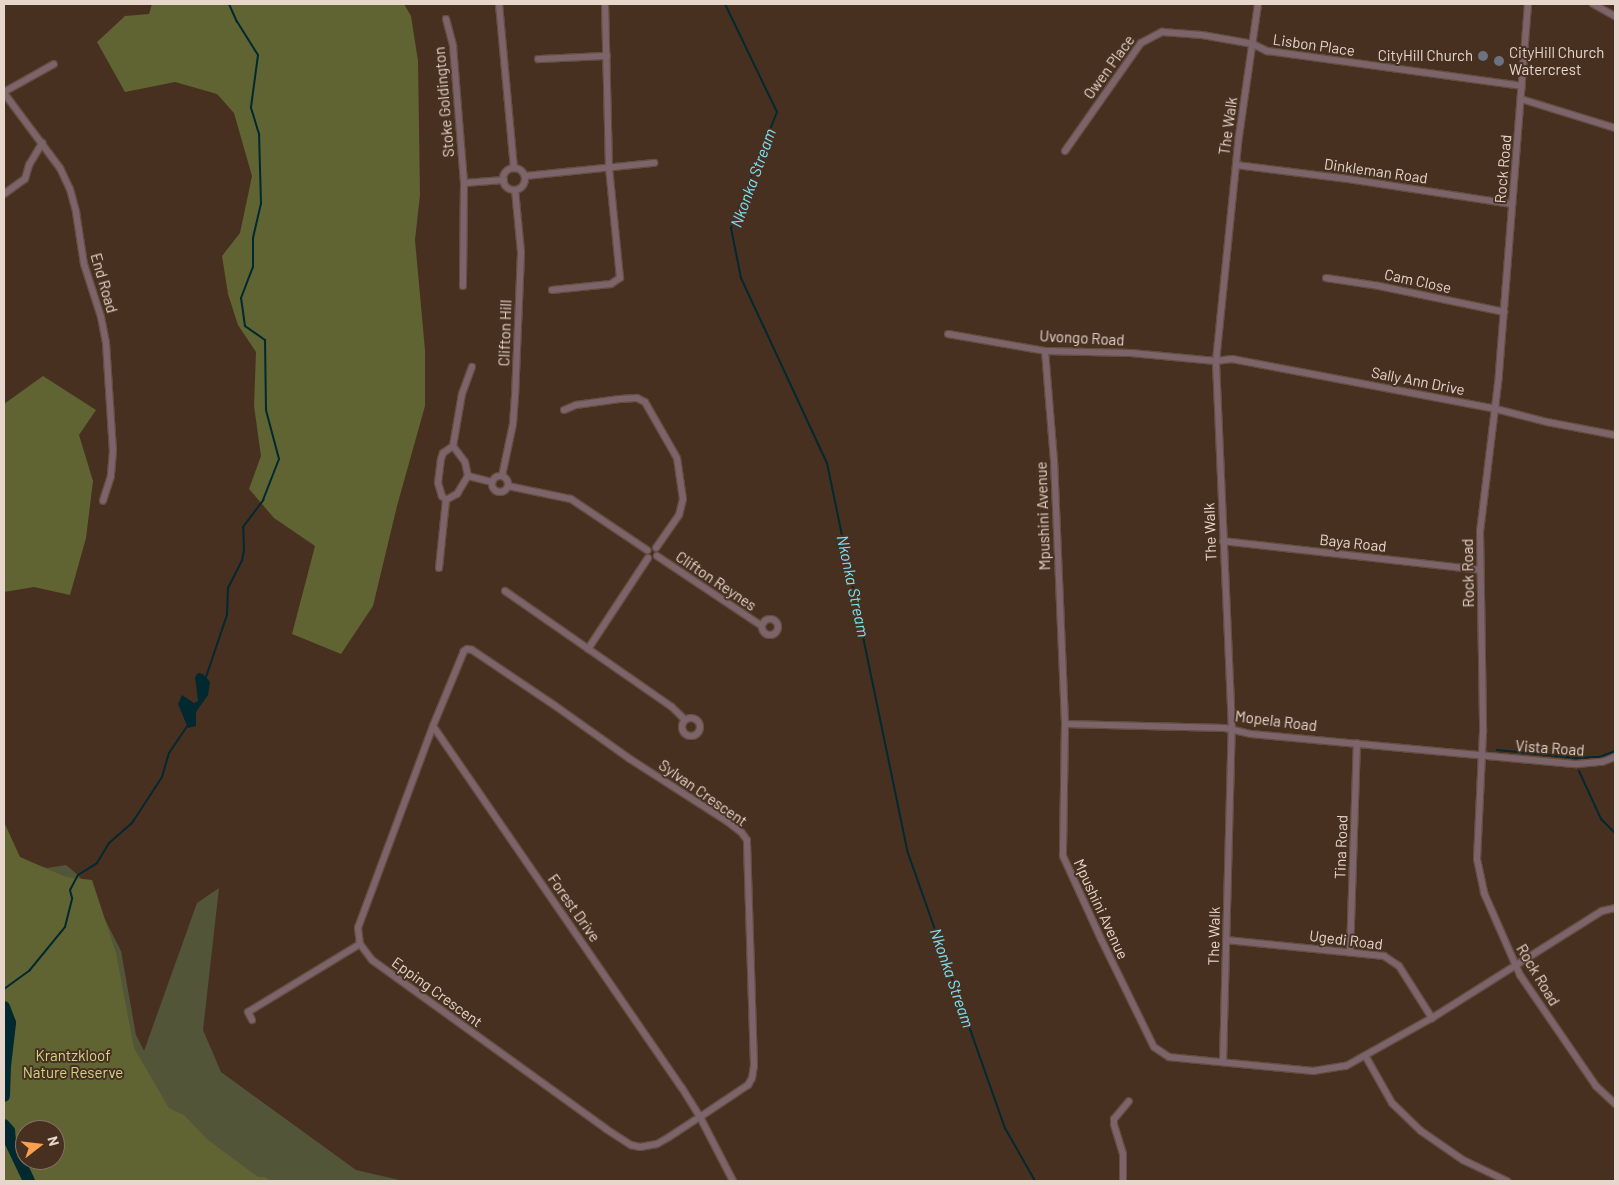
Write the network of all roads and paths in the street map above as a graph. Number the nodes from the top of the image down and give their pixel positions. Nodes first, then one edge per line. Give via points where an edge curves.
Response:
1 (499, 4) edge
2 (605, 4) edge
3 (1258, 4) edge
4 (1528, 4) edge
5 (1593, 4) edge
6 (1615, 16) edge
7 (446, 19) dead end
8 (1253, 44) junction
9 (607, 56) junction
10 (538, 60) dead end
11 (54, 64) dead end
12 (1522, 86) junction
13 (4, 93) edge
14 (1521, 99) junction
15 (1615, 128) edge
16 (42, 142) junction
17 (1065, 152) dead end
18 (654, 163) dead end
19 (1236, 166) junction
20 (609, 167) junction
21 (514, 168) junction
22 (525, 176) junction
23 (504, 180) junction
24 (464, 183) junction
25 (515, 190) junction
26 (4, 194) edge
27 (1512, 204) junction
28 (1326, 278) dead end
29 (464, 286) dead end
30 (552, 290) dead end
31 (1504, 312) junction
32 (948, 334) dead end
33 (1045, 351) junction
34 (1216, 361) junction
35 (472, 367) dead end
36 (1496, 409) junction
37 (564, 410) dead end
38 (1615, 435) edge
39 (453, 446) junction
40 (468, 476) junction
41 (502, 476) junction
42 (492, 482) junction
43 (508, 486) junction
44 (102, 500) dead end
45 (446, 500) junction
46 (1223, 540) junction
47 (656, 548) junction
48 (647, 550) junction
49 (657, 556) junction
50 (648, 558) junction
51 (439, 568) dead end
52 (1480, 570) junction
53 (505, 592) dead end
54 (762, 626) dead end
55 (588, 649) junction
56 (685, 720) dead end
57 (1065, 724) junction
58 (433, 726) junction
59 (1232, 729) junction
60 (1357, 743) junction
61 (1482, 755) junction
62 (1615, 757) edge
63 (1615, 908) edge
64 (1226, 940) junction
65 (360, 944) junction
66 (1350, 952) junction
67 (1515, 966) junction
68 (1432, 1018) junction
69 (252, 1020) dead end
70 (1366, 1057) junction
71 (1223, 1062) junction
72 (1129, 1101) dead end
73 (1615, 1104) edge
74 (700, 1117) junction
75 (732, 1181) edge
76 (1123, 1181) edge
77 (1507, 1181) edge

1 - 21 street
2 - 9 street
3 - 8 street, The Walk
4 - 12 street, Rock Road
5 - 6 street
7 - 24 street, Stoke Goldington via 453,46
8 - 12 street, Lisbon Place via 1267,51
8 - 17 street, Owen Place via 1167,32 1148,37 1135,50
8 - 19 street, The Walk
9 - 10 street
9 - 20 street
11 - 13 street
12 - 14 street, Rock Road
13 - 16 street, End Road
14 - 15 street
14 - 27 street, Rock Road
16 - 26 street via 25,179
16 - 44 street, End Road via 70,189 84,264 106,343 114,451 111,476
18 - 20 street
19 - 27 street, Dinkleman Road
19 - 34 street, The Walk
20 - 22 street
20 - 30 street via 620,278 610,284
21 - 22 street
21 - 23 street via 508,171
22 - 25 street via 522,187
23 - 24 street
23 - 25 street via 509,188
24 - 29 street, Stoke Goldington
25 - 41 street, Clifton Hill via 521,252 515,396 513,424
27 - 31 street, Rock Road
28 - 31 street, Cam Close
31 - 36 street, Rock Road
32 - 33 street, Uvongo Road
33 - 34 street, Uvongo Road
33 - 57 street, Mpushini Avenue via 1054,460
34 - 36 street, Sally Ann Drive via 1232,359
34 - 46 street, The Walk
35 - 39 street via 462,394
36 - 38 street, Sally Ann Drive
36 - 52 street, Rock Road via 1481,519
37 - 47 street, Clifton Reynes via 576,405 628,398 645,402 677,458 683,499 679,515
39 - 40 street via 465,462
39 - 45 street via 443,453 438,478
40 - 42 street
40 - 45 street via 457,494
41 - 42 street via 497,476
41 - 43 street
42 - 43 street via 496,492 504,491
43 - 48 street via 571,499
45 - 51 street
46 - 52 street, Baya Road
46 - 59 street, The Walk
47 - 48 street, Clifton Reynes
47 - 49 street, Clifton Reynes
48 - 50 street
49 - 50 street, Clifton Reynes
49 - 54 street, Clifton Reynes
50 - 55 street
52 - 61 street, Rock Road
53 - 55 street
55 - 56 street via 672,706
57 - 59 street, Mopela Road
57 - 71 street, Mpushini Avenue via 1063,856 1089,914 1154,1047 1169,1057
58 - 65 street via 358,928
58 - 74 street, Forest Drive
58 - 74 street, Sylvan Crescent via 467,649 742,832 747,840 754,1066 748,1084
59 - 60 street, Mopela Road via 1251,734
59 - 64 street, The Walk
60 - 61 street, Mopela Road
60 - 66 street, Tina Road
61 - 62 street, Vista Road via 1583,764
61 - 67 street, Rock Road via 1478,872 1493,917
63 - 67 street, Mpushini Avenue via 1607,908
64 - 66 street, Ugedi Road
64 - 71 street, The Walk
65 - 69 street via 248,1012
65 - 74 street, Epping Crescent via 372,960 623,1141 640,1147 657,1144
66 - 68 street, Ugedi Road via 1393,960
67 - 68 street, Mpushini Avenue
67 - 73 street, Rock Road via 1596,1086
68 - 70 street, Mpushini Avenue
70 - 71 street, Mpushini Avenue via 1324,1071
70 - 77 street via 1387,1096 1415,1126 1463,1160
72 - 76 street via 1114,1119 1123,1154
74 - 75 street, Forest Drive

